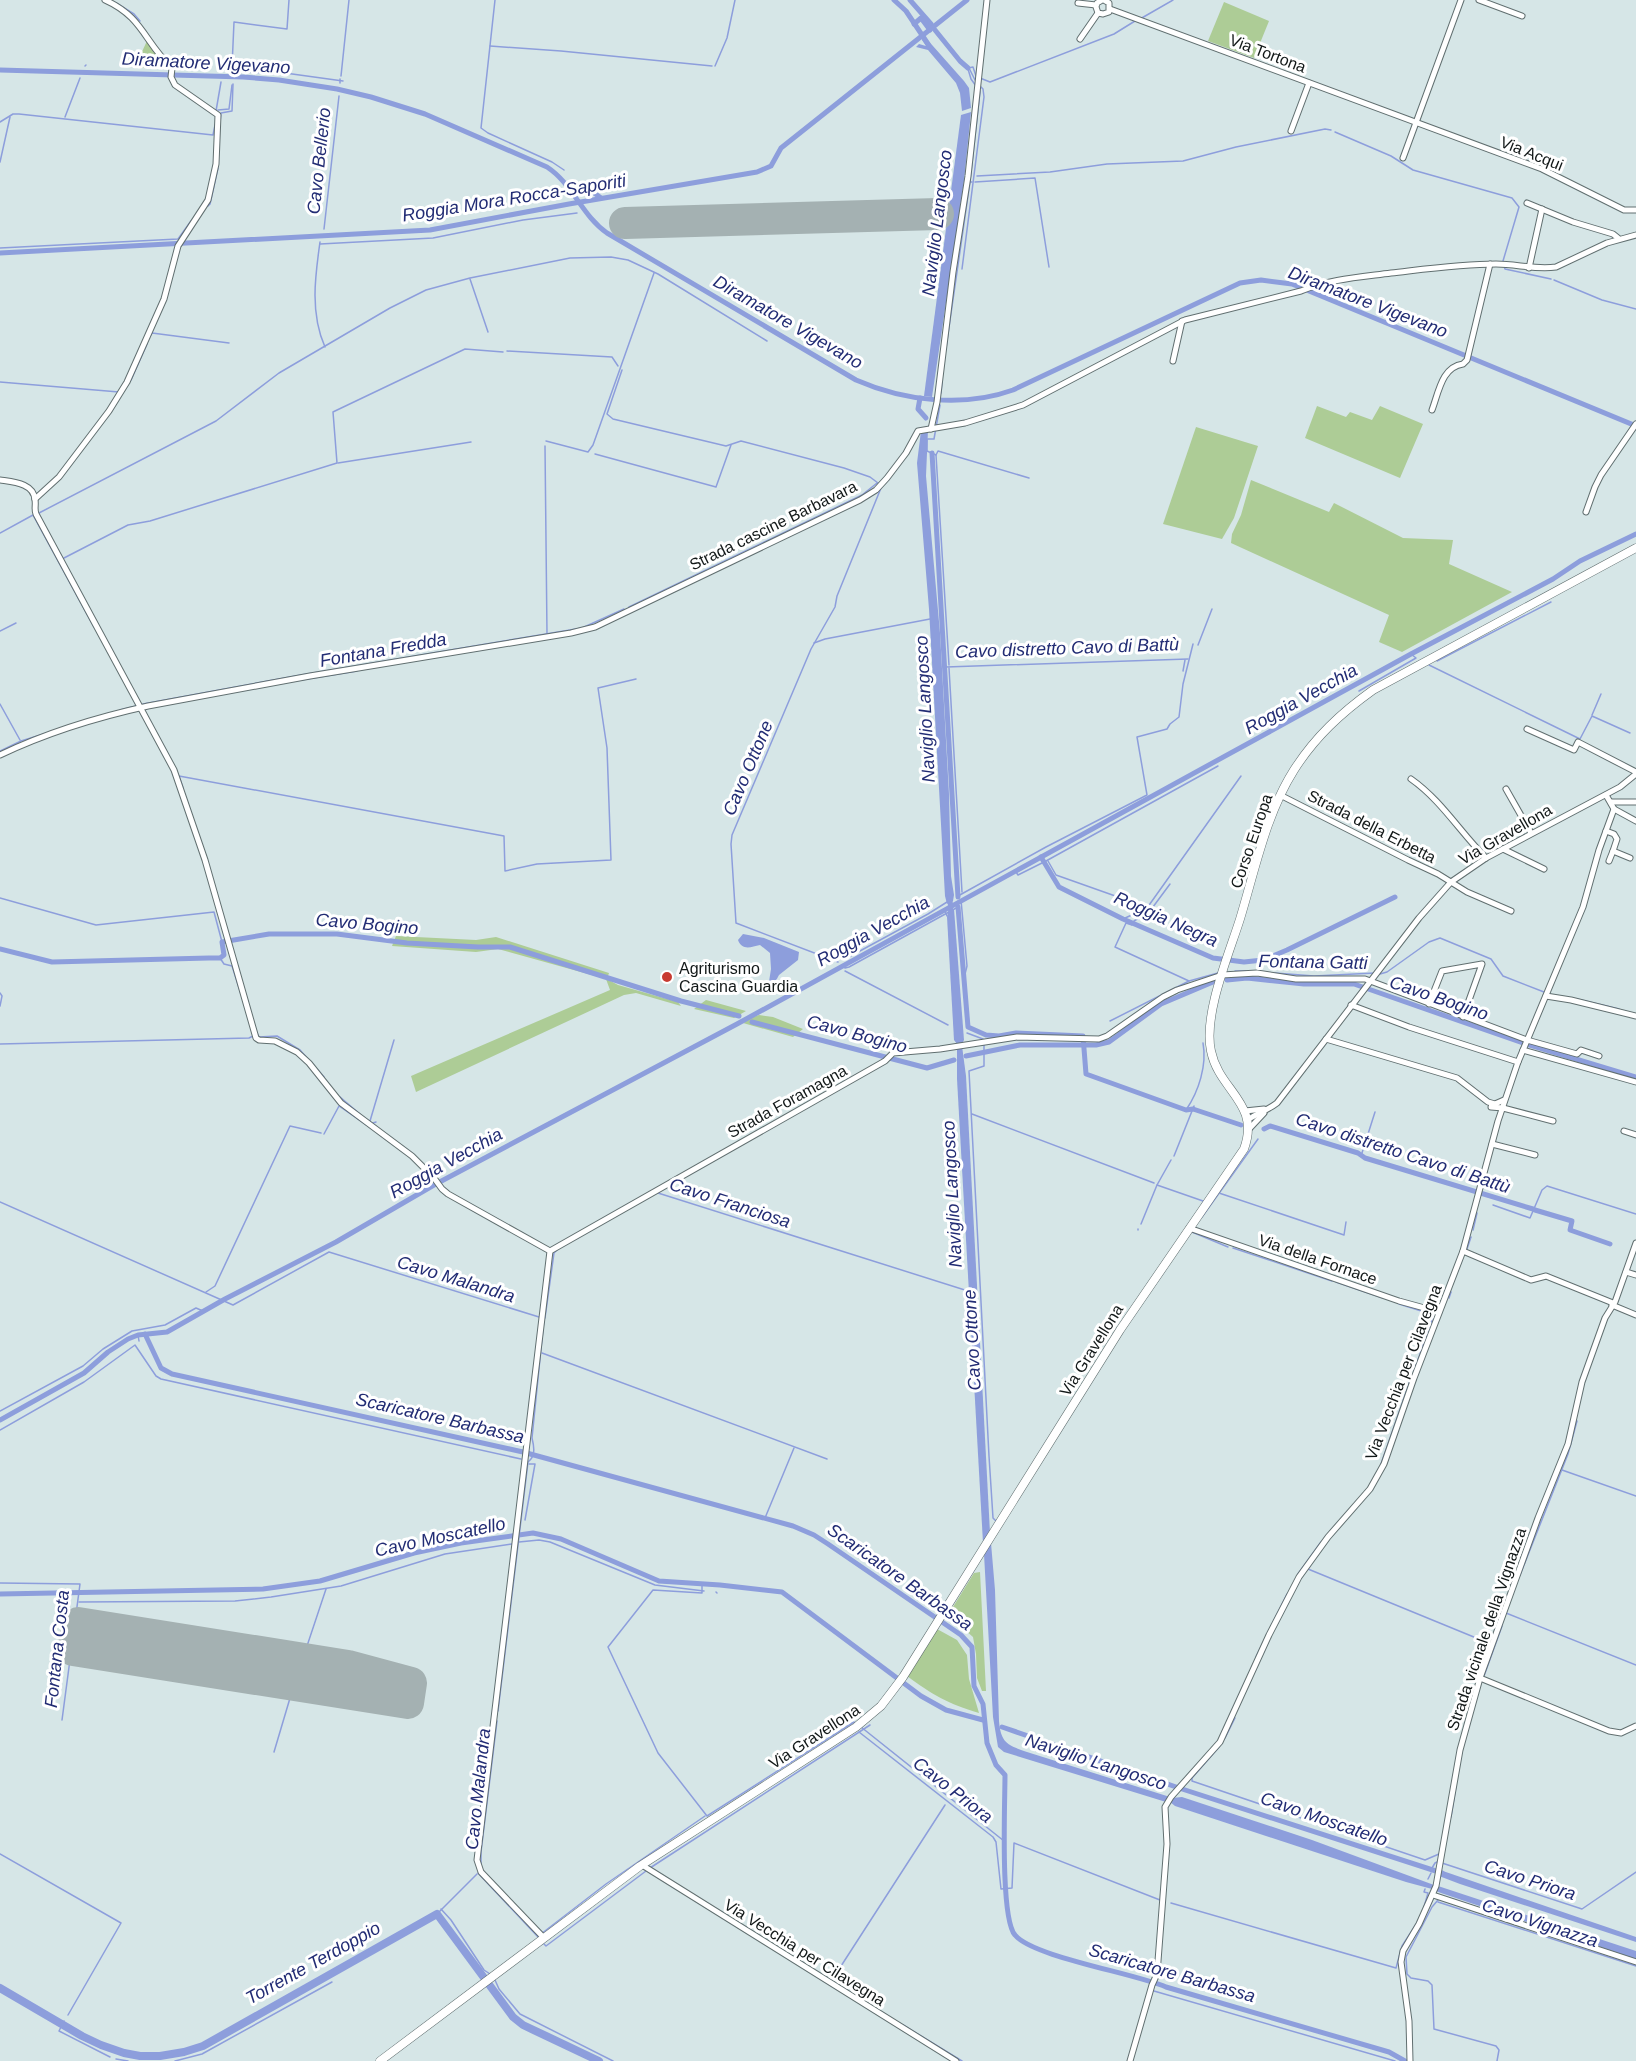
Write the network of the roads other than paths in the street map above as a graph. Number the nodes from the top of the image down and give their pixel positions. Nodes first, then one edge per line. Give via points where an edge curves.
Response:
1 (105, 0) edge
2 (987, 0) edge
3 (1103, 0) edge
4 (1461, 0) edge
5 (1479, 0) edge
6 (1078, 3) dead end
7 (1096, 4) junction
8 (1110, 9) junction
9 (1098, 13) junction
10 (1522, 16) dead end
11 (1080, 39) dead end
12 (1309, 83) junction
13 (1416, 122) junction
14 (1290, 131) dead end
15 (1403, 158) dead end
16 (1527, 203) dead end
17 (1542, 209) junction
18 (1636, 210) edge
19 (1636, 235) edge
20 (1618, 238) junction
21 (1490, 264) junction
22 (1529, 268) junction
23 (1182, 321) junction
24 (1173, 361) dead end
25 (1432, 410) dead end
26 (1635, 426) edge
27 (930, 429) junction
28 (0, 480) edge
29 (35, 499) junction
30 (1586, 512) dead end
31 (1636, 548) edge
32 (141, 708) junction
33 (1527, 729) dead end
34 (0, 755) edge
35 (1636, 773) edge
36 (1411, 779) dead end
37 (1506, 789) dead end
38 (1280, 795) junction
39 (1606, 795) junction
40 (1611, 802) junction
41 (1636, 802) edge
42 (1614, 809) junction
43 (1636, 821) edge
44 (1606, 831) junction
45 (1531, 833) junction
46 (1503, 849) junction
47 (1613, 851) junction
48 (1486, 858) junction
49 (1630, 858) dead end
50 (1610, 861) dead end
51 (1544, 869) dead end
52 (1450, 882) junction
53 (1511, 911) dead end
54 (1222, 975) junction
55 (1370, 980) junction
56 (1546, 996) junction
57 (1430, 1004) junction
58 (1351, 1005) junction
59 (1636, 1016) edge
60 (1464, 1017) junction
61 (1326, 1039) junction
62 (1527, 1041) junction
63 (1523, 1049) junction
64 (1599, 1056) dead end
65 (1518, 1062) junction
66 (1636, 1082) edge
67 (1506, 1099) junction
68 (1489, 1105) junction
69 (1244, 1108) junction
70 (1271, 1108) junction
71 (1503, 1108) junction
72 (1265, 1112) junction
73 (1249, 1119) junction
74 (1498, 1121) junction
75 (1553, 1121) dead end
76 (1249, 1130) junction
77 (1624, 1131) dead end
78 (1636, 1134) edge
79 (1492, 1144) junction
80 (1535, 1155) dead end
81 (1189, 1228) junction
82 (1636, 1243) edge
83 (550, 1251) junction
84 (1463, 1251) junction
85 (1626, 1272) junction
86 (1636, 1275) edge
87 (1612, 1304) junction
88 (1439, 1312) junction
89 (1636, 1315) edge
90 (1480, 1678) junction
91 (1636, 1726) edge
92 (646, 1868) junction
93 (1436, 1893) junction
94 (541, 1937) junction
95 (1636, 1962) edge
96 (380, 2061) edge
97 (956, 2061) edge
98 (1130, 2061) edge
99 (1410, 2061) edge

1 - 29 street via 136,21 172,68 171,75 181,90 216,113 214,177 206,205 179,243 164,299 121,394 59,477
2 - 27 street via 968,176
3 - 7 street
3 - 8 street
4 - 13 street
5 - 10 street
6 - 7 street
7 - 9 street
8 - 9 street via 1105,14
8 - 12 street, Via Tortona
9 - 11 street
12 - 13 street, Via Tortona
12 - 14 street
13 - 15 street
13 - 18 street, Via Acqui via 1556,175 1624,210
16 - 17 street
17 - 20 street
17 - 22 street
19 - 20 street
20 - 22 street via 1556,267
21 - 22 street
21 - 23 street via 1354,278
21 - 25 street via 1467,360 1447,371
23 - 24 street
23 - 27 street via 1023,405
26 - 30 street via 1601,475
27 - 32 street, Strada cascine Barbavara via 916,434 901,461 876,490 860,500 595,627
28 - 29 street via 29,487
29 - 32 street via 36,514
31 - 38 main road, Corso Europa via 1373,690 1325,729
32 - 34 street, Strada cascine Barbavara
32 - 83 street via 174,770 258,1040 275,1041 297,1052 341,1103 412,1156 448,1194
33 - 35 street via 1574,750 1578,742
35 - 39 street, Via Gravellona
36 - 48 street via 1435,799
37 - 45 street
38 - 52 street, Strada della Erbetta
38 - 54 main road, Corso Europa
39 - 40 street
39 - 45 street, Via Gravellona
40 - 41 street
40 - 42 street
42 - 43 street
42 - 44 street, Via Vecchia per Cilavegna
44 - 47 street via 1617,839
44 - 56 street, Via Vecchia per Cilavegna via 1583,908
45 - 46 street, Via Gravellona
46 - 48 street, Via Gravellona
46 - 51 street
47 - 49 street
47 - 50 street
48 - 52 street, Via Gravellona
52 - 53 street, Strada della Erbetta
52 - 55 street, Via Gravellona
54 - 55 street via 1257,973 1296,979
54 - 69 main road, Corso Europa via 1209,1030 1210,1050 1222,1078
54 - 83 street, Strada Foramagna via 1163,997 1107,1036 1017,1036 891,1055
55 - 57 street
55 - 58 street, Via Gravellona
56 - 59 street
56 - 62 street, Via Vecchia per Cilavegna
57 - 60 street
57 - 60 street via 1442,971 1482,964
58 - 61 street, Via Gravellona
58 - 65 street
60 - 62 street
61 - 68 street via 1457,1078
61 - 70 street, Via Gravellona
62 - 63 street, Via Vecchia per Cilavegna
62 - 64 street
63 - 65 street, Via Vecchia per Cilavegna
63 - 66 street
65 - 67 street, Via Vecchia per Cilavegna
67 - 68 street
67 - 71 street, Via Vecchia per Cilavegna
68 - 71 street
68 - 74 street
69 - 70 street
69 - 73 main road, Via Gravellona
70 - 72 street, Via Gravellona
71 - 74 street, Via Vecchia per Cilavegna
71 - 75 street
72 - 73 street, Via Gravellona
72 - 76 street, Via Gravellona
73 - 76 main road, Via Gravellona
74 - 79 street, Via Vecchia per Cilavegna
76 - 81 main road, Via Gravellona via 1240,1156
77 - 78 street
79 - 80 street
79 - 84 street, Via Vecchia per Cilavegna
81 - 88 street, Via della Fornace
81 - 92 main road, Via Gravellona via 881,1706
82 - 85 street, Strada vicinale della Vignazza
83 - 94 street via 477,1860 480,1870
84 - 87 street via 1531,1280 1546,1276
84 - 88 street, Via Vecchia per Cilavegna
85 - 86 street
85 - 87 street, Strada vicinale della Vignazza
87 - 89 street
87 - 90 street, Strada vicinale della Vignazza via 1582,1382 1568,1444
88 - 98 street, Via Vecchia per Cilavegna via 1380,1471 1299,1577 1215,1749 1166,1807 1157,1974
90 - 91 street via 1609,1731 1621,1733
90 - 93 street, Strada vicinale della Vignazza via 1460,1750
92 - 94 main road, Via Gravellona
92 - 97 street, Via Vecchia per Cilavegna
93 - 95 street
93 - 99 street, Strada vicinale della Vignazza via 1407,1941 1401,1962
94 - 96 main road, Via Gravellona

